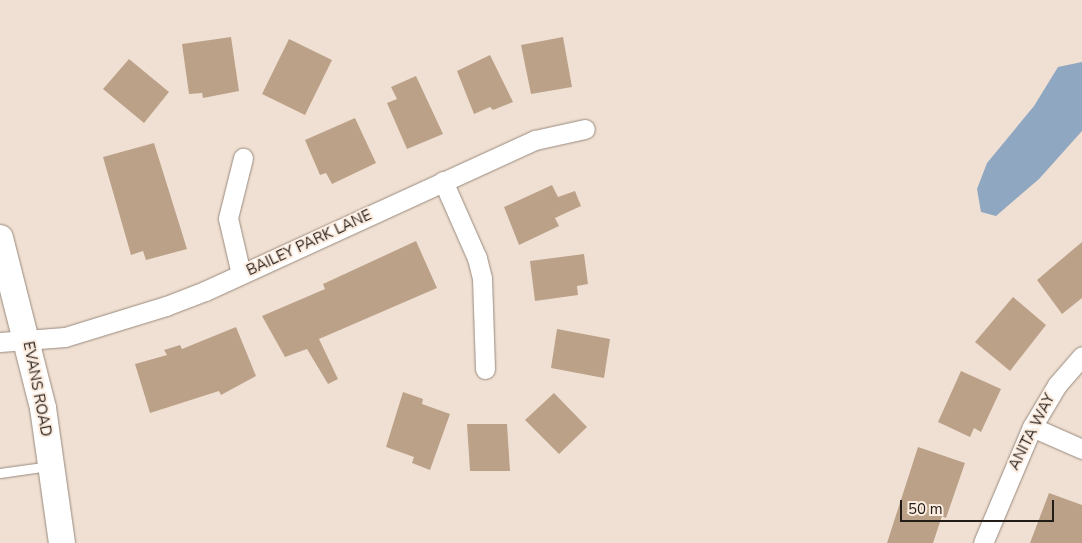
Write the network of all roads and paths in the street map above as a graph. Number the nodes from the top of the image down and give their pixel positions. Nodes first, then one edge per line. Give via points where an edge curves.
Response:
1 (585, 129) dead end
2 (243, 158) dead end
3 (442, 181) junction
4 (0, 238) edge
5 (241, 274) junction
6 (28, 340) junction
7 (0, 342) edge
8 (1082, 356) edge
9 (485, 369) dead end
10 (1032, 427) junction
11 (1082, 449) edge
12 (51, 466) junction
13 (0, 473) edge
14 (62, 543) edge
15 (983, 543) edge

1 - 3 street, BAILEY PARK LANE via 535,140
2 - 5 street via 228,218
3 - 5 street, BAILEY PARK LANE
3 - 9 street via 482,278
4 - 6 main road, EVANS ROAD
5 - 6 street, BAILEY PARK LANE via 205,291 99,327 65,337
6 - 7 street, BAILEY PARK LANE
6 - 12 main road, EVANS ROAD
8 - 10 street, ANITA WAY via 1057,385
10 - 11 street
10 - 15 street, ANITA WAY
12 - 13 lane
12 - 14 main road, EVANS ROAD

